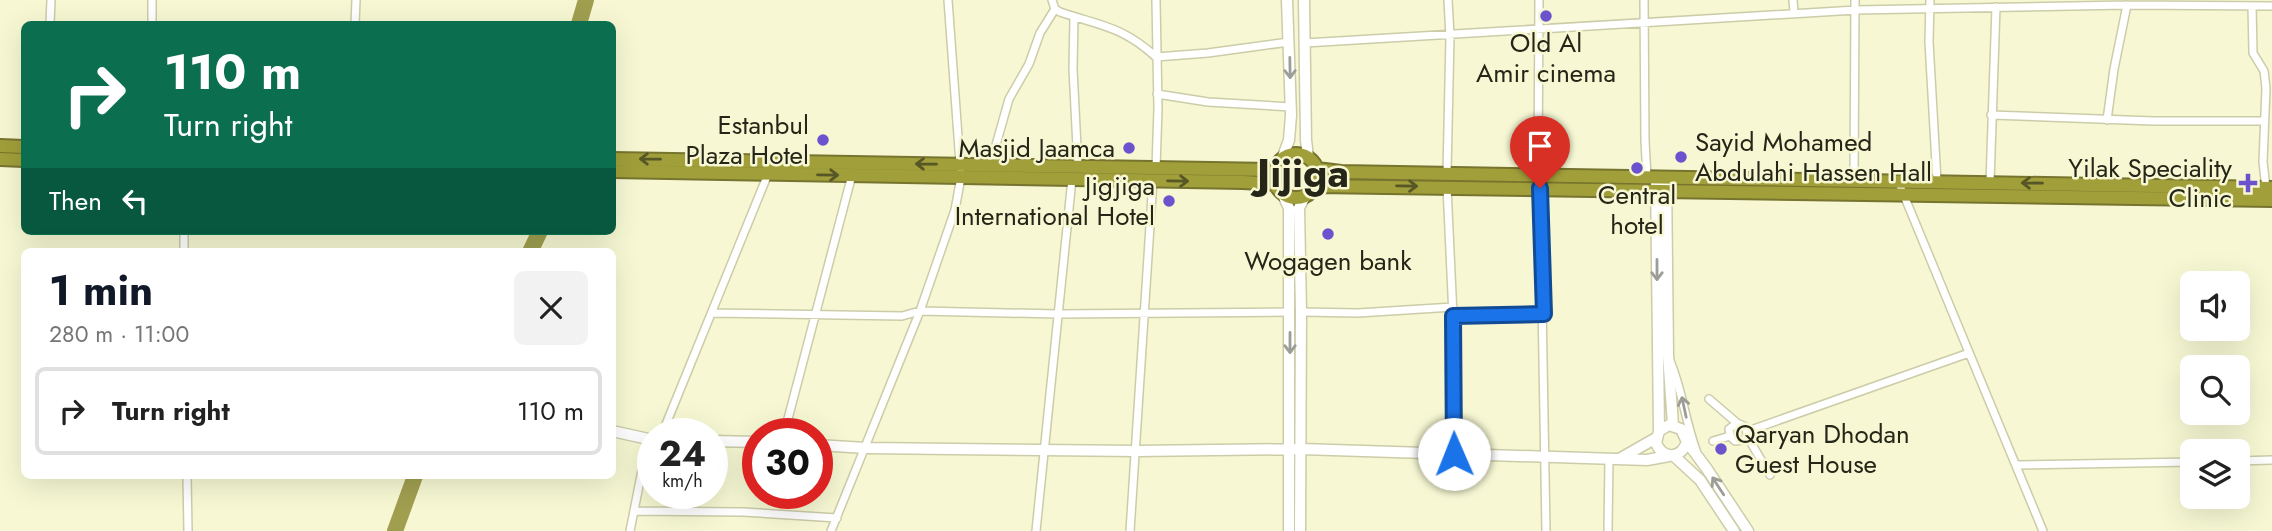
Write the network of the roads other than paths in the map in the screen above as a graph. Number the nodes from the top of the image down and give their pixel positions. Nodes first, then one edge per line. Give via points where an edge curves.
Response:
1 (51, 0) edge
2 (152, 0) edge
3 (356, 0) edge
4 (948, 0) edge
5 (1052, 0) edge
6 (1156, 0) edge
7 (1287, 0) edge
8 (1304, 0) edge
9 (1448, 0) edge
10 (1539, 0) edge
11 (1644, 0) edge
12 (1793, 0) edge
13 (1856, 0) edge
14 (2161, 2) edge
15 (1930, 4) edge
16 (2127, 5) junction
17 (2252, 6) junction
18 (2272, 6) edge
19 (1996, 7) junction
20 (1055, 9) junction
21 (1856, 10) junction
22 (1794, 12) junction
23 (1074, 17) junction
24 (50, 21) edge
25 (152, 21) edge
26 (355, 21) edge
27 (1645, 22) junction
28 (1539, 29) junction
29 (1450, 36) junction
30 (1289, 43) junction
31 (1305, 43) junction
32 (1156, 57) junction
33 (1157, 94) junction
34 (1291, 107) junction
35 (1992, 115) junction
36 (2107, 120) junction
37 (2264, 121) junction
38 (0, 146) edge
39 (21, 147) edge
40 (1308, 157) junction
41 (0, 159) edge
42 (616, 159) edge
43 (21, 160) edge
44 (1278, 164) junction
45 (990, 166) junction
46 (1317, 169) junction
47 (616, 171) edge
48 (960, 171) junction
49 (1075, 173) junction
50 (768, 174) junction
51 (1155, 174) junction
52 (852, 175) junction
53 (1538, 175) junction
54 (1447, 180) junction
55 (1854, 180) junction
56 (1898, 181) junction
57 (1937, 181) junction
58 (1658, 182) junction
59 (1990, 182) junction
60 (1316, 186) junction
61 (1540, 188) junction
62 (1278, 189) junction
63 (2270, 192) edge
64 (1903, 195) junction
65 (1305, 196) junction
66 (1452, 307) junction
67 (920, 311) junction
68 (1290, 312) junction
69 (1301, 312) junction
70 (712, 313) junction
71 (1145, 313) junction
72 (1058, 314) junction
73 (1544, 314) junction
74 (814, 316) junction
75 (1453, 316) junction
76 (1969, 353) junction
77 (1668, 355) junction
78 (1709, 398) dead end
79 (669, 418) edge
80 (788, 418) edge
81 (1737, 423) junction
82 (1673, 425) junction
83 (616, 432) edge
84 (1747, 433) junction
85 (1657, 435) junction
86 (1730, 436) junction
87 (637, 437) edge
88 (1713, 441) dead end
89 (1687, 442) junction
90 (833, 446) edge
91 (866, 448) junction
92 (1045, 449) junction
93 (1289, 449) junction
94 (1301, 449) junction
95 (1137, 450) junction
96 (1454, 454) junction
97 (1544, 456) junction
98 (1671, 456) junction
99 (1609, 458) junction
100 (1621, 458) junction
101 (1700, 460) junction
102 (2272, 460) edge
103 (2250, 461) edge
104 (2180, 462) edge
105 (2016, 466) junction
106 (1770, 475) dead end
107 (187, 479) edge
108 (637, 498) edge
109 (634, 511) junction
110 (837, 518) junction
111 (188, 531) edge
112 (630, 531) edge
113 (831, 531) edge
114 (1036, 531) edge
115 (1130, 531) edge
116 (1289, 531) edge
117 (1300, 531) edge
118 (1546, 531) edge
119 (1608, 531) edge
120 (1734, 531) edge
121 (1748, 531) edge
122 (2043, 531) edge

1 - 24 street
2 - 25 street
3 - 26 street
4 - 48 street
5 - 20 street
6 - 32 street
7 - 30 main road
8 - 31 main road
9 - 29 street
10 - 28 street
11 - 27 street
12 - 22 street
13 - 21 street
14 - 16 street
14 - 17 street
15 - 19 street
15 - 21 street
15 - 57 street
16 - 19 street
16 - 36 street
17 - 18 street
17 - 37 street via 2253,52 2264,71 2266,88
19 - 35 street
20 - 23 street
20 - 45 street via 1009,99
21 - 22 street
21 - 55 street
22 - 27 street
23 - 32 street via 1132,37
23 - 49 street
27 - 28 street
27 - 58 street via 1643,60
28 - 29 street
28 - 53 street
29 - 31 street
29 - 54 street
30 - 32 street
30 -> 34 main road
31 - 40 main road
32 - 33 street
33 - 34 street
33 - 51 street
34 - 44 main road via 1289,140
35 - 36 street
35 - 59 street
36 - 37 street
37 - 63 street via 2263,162
38 - 39 highway
40 - 44 highway via 1293,154
40 - 46 highway
41 - 43 highway
48 -> 42 highway
44 - 51 highway
44 - 62 highway
45 - 48 highway
45 - 49 highway
46 - 54 highway
46 - 60 highway
47 - 50 highway
48 - 49 highway
48 - 52 highway
48 - 67 street via 955,210
49 - 51 highway
49 - 72 street
50 -> 52 highway
50 - 70 street
51 -> 62 highway
51 - 71 street
52 - 74 street
53 - 54 highway
53 - 58 highway
60 -> 54 highway
54 - 61 highway
54 - 66 street
55 - 56 highway
55 - 58 highway
56 - 57 highway
56 - 64 street
57 - 59 highway
58 - 61 highway
58 - 64 highway
58 - 77 main road
58 -> 85 main road
63 -> 59 highway
60 - 65 highway
61 - 73 street
62 - 65 highway via 1290,198
62 - 68 main road via 1289,208
63 - 64 highway
64 - 76 street
65 - 69 main road via 1299,208
66 - 69 street
66 - 75 street
67 - 72 street
67 - 74 street via 902,316
67 - 91 street
68 - 71 street
68 -> 93 main road
69 - 94 main road
70 - 74 street
70 - 79 street
71 - 72 street
71 - 95 street
72 - 92 street
73 - 75 street
73 - 97 street
74 - 80 street
75 - 96 street
76 - 84 street
76 - 105 street
77 - 82 main road
101 -> 77 street
78 - 81 street
81 - 84 street via 1745,426
81 - 86 street via 1729,429
82 - 85 main road
82 - 89 main road via 1681,429
83 - 87 main road
84 - 86 street via 1740,442
84 - 106 street
85 - 98 main road via 1660,452
85 - 100 main road
86 - 88 street
89 - 98 main road via 1683,451
89 - 101 main road
90 - 91 main road
91 - 92 main road
91 - 110 street
92 - 95 main road
92 - 114 street
93 - 94 main road
93 - 95 main road
93 - 116 main road
94 - 96 main road
94 - 117 main road
95 - 115 street
96 - 97 main road
97 - 99 main road
97 - 118 street
98 - 100 main road
98 - 120 main road via 1700,480
99 - 100 main road
99 - 119 street
121 -> 101 main road
102 - 103 street
104 - 105 street
105 - 122 street
107 - 111 street
108 - 109 street
109 - 110 street
109 - 112 street
110 - 113 street

